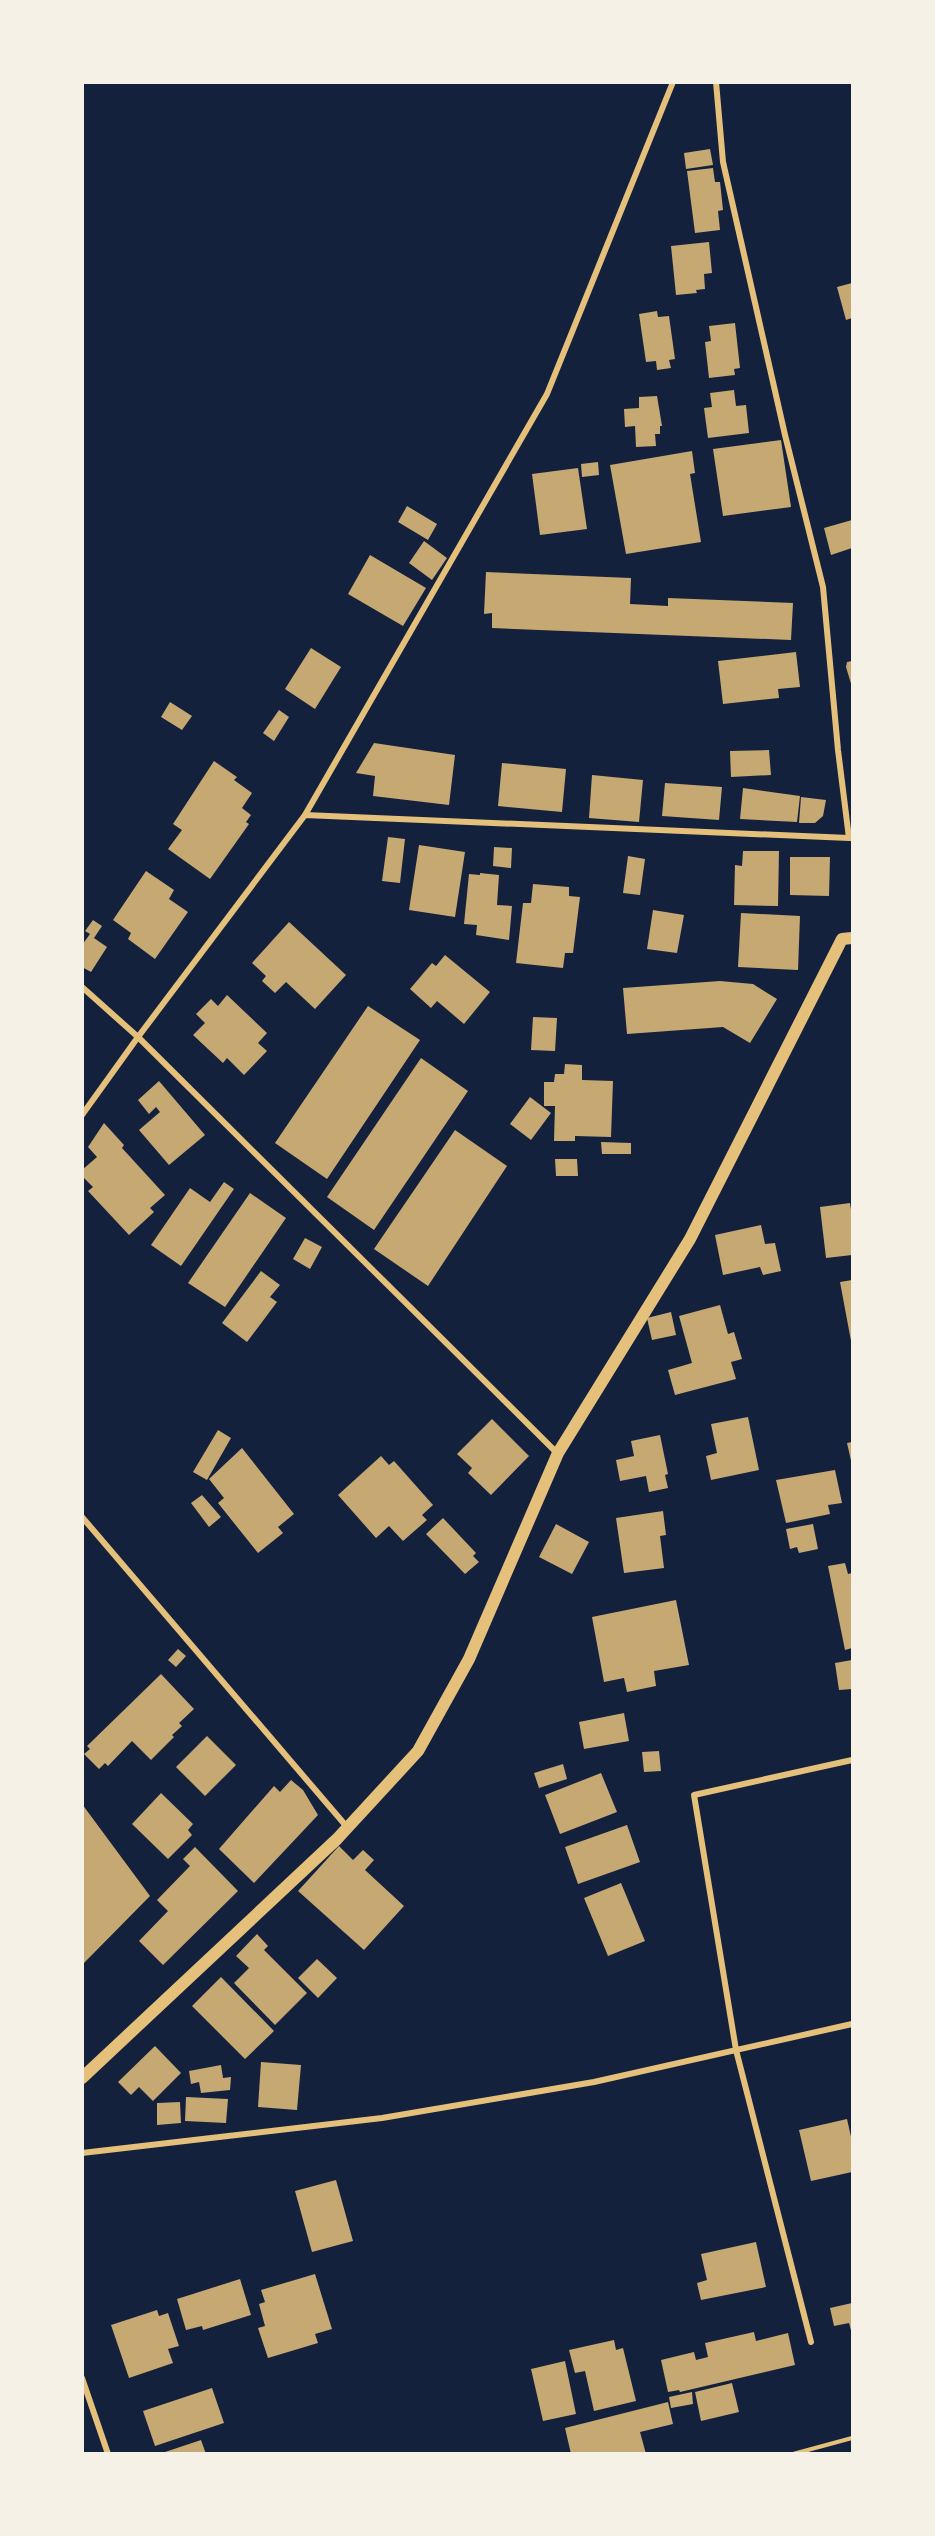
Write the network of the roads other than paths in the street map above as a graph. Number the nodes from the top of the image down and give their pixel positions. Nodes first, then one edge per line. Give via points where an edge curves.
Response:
1 (673, 82) edge
2 (716, 82) edge
3 (305, 815) junction
4 (851, 838) edge
5 (852, 938) edge
6 (82, 987) edge
7 (138, 1037) junction
8 (82, 1115) edge
9 (558, 1453) junction
10 (82, 1517) edge
11 (852, 1760) edge
12 (347, 1827) junction
13 (852, 2024) edge
14 (736, 2050) junction
15 (82, 2078) edge
16 (82, 2153) edge
17 (811, 2342) dead end
18 (82, 2378) edge
19 (108, 2454) edge

1 - 3 street via 547,394
2 - 4 street via 723,162 823,587 838,750
3 - 4 street
3 - 7 street
5 - 9 main road via 842,939 690,1239
6 - 7 street
7 - 8 street
7 - 9 street
9 - 12 main road via 469,1659 418,1750
10 - 12 street
11 - 14 street via 694,1795
12 - 15 main road
13 - 14 street
14 - 16 street via 594,2082 382,2118
14 - 17 street
18 - 19 street

